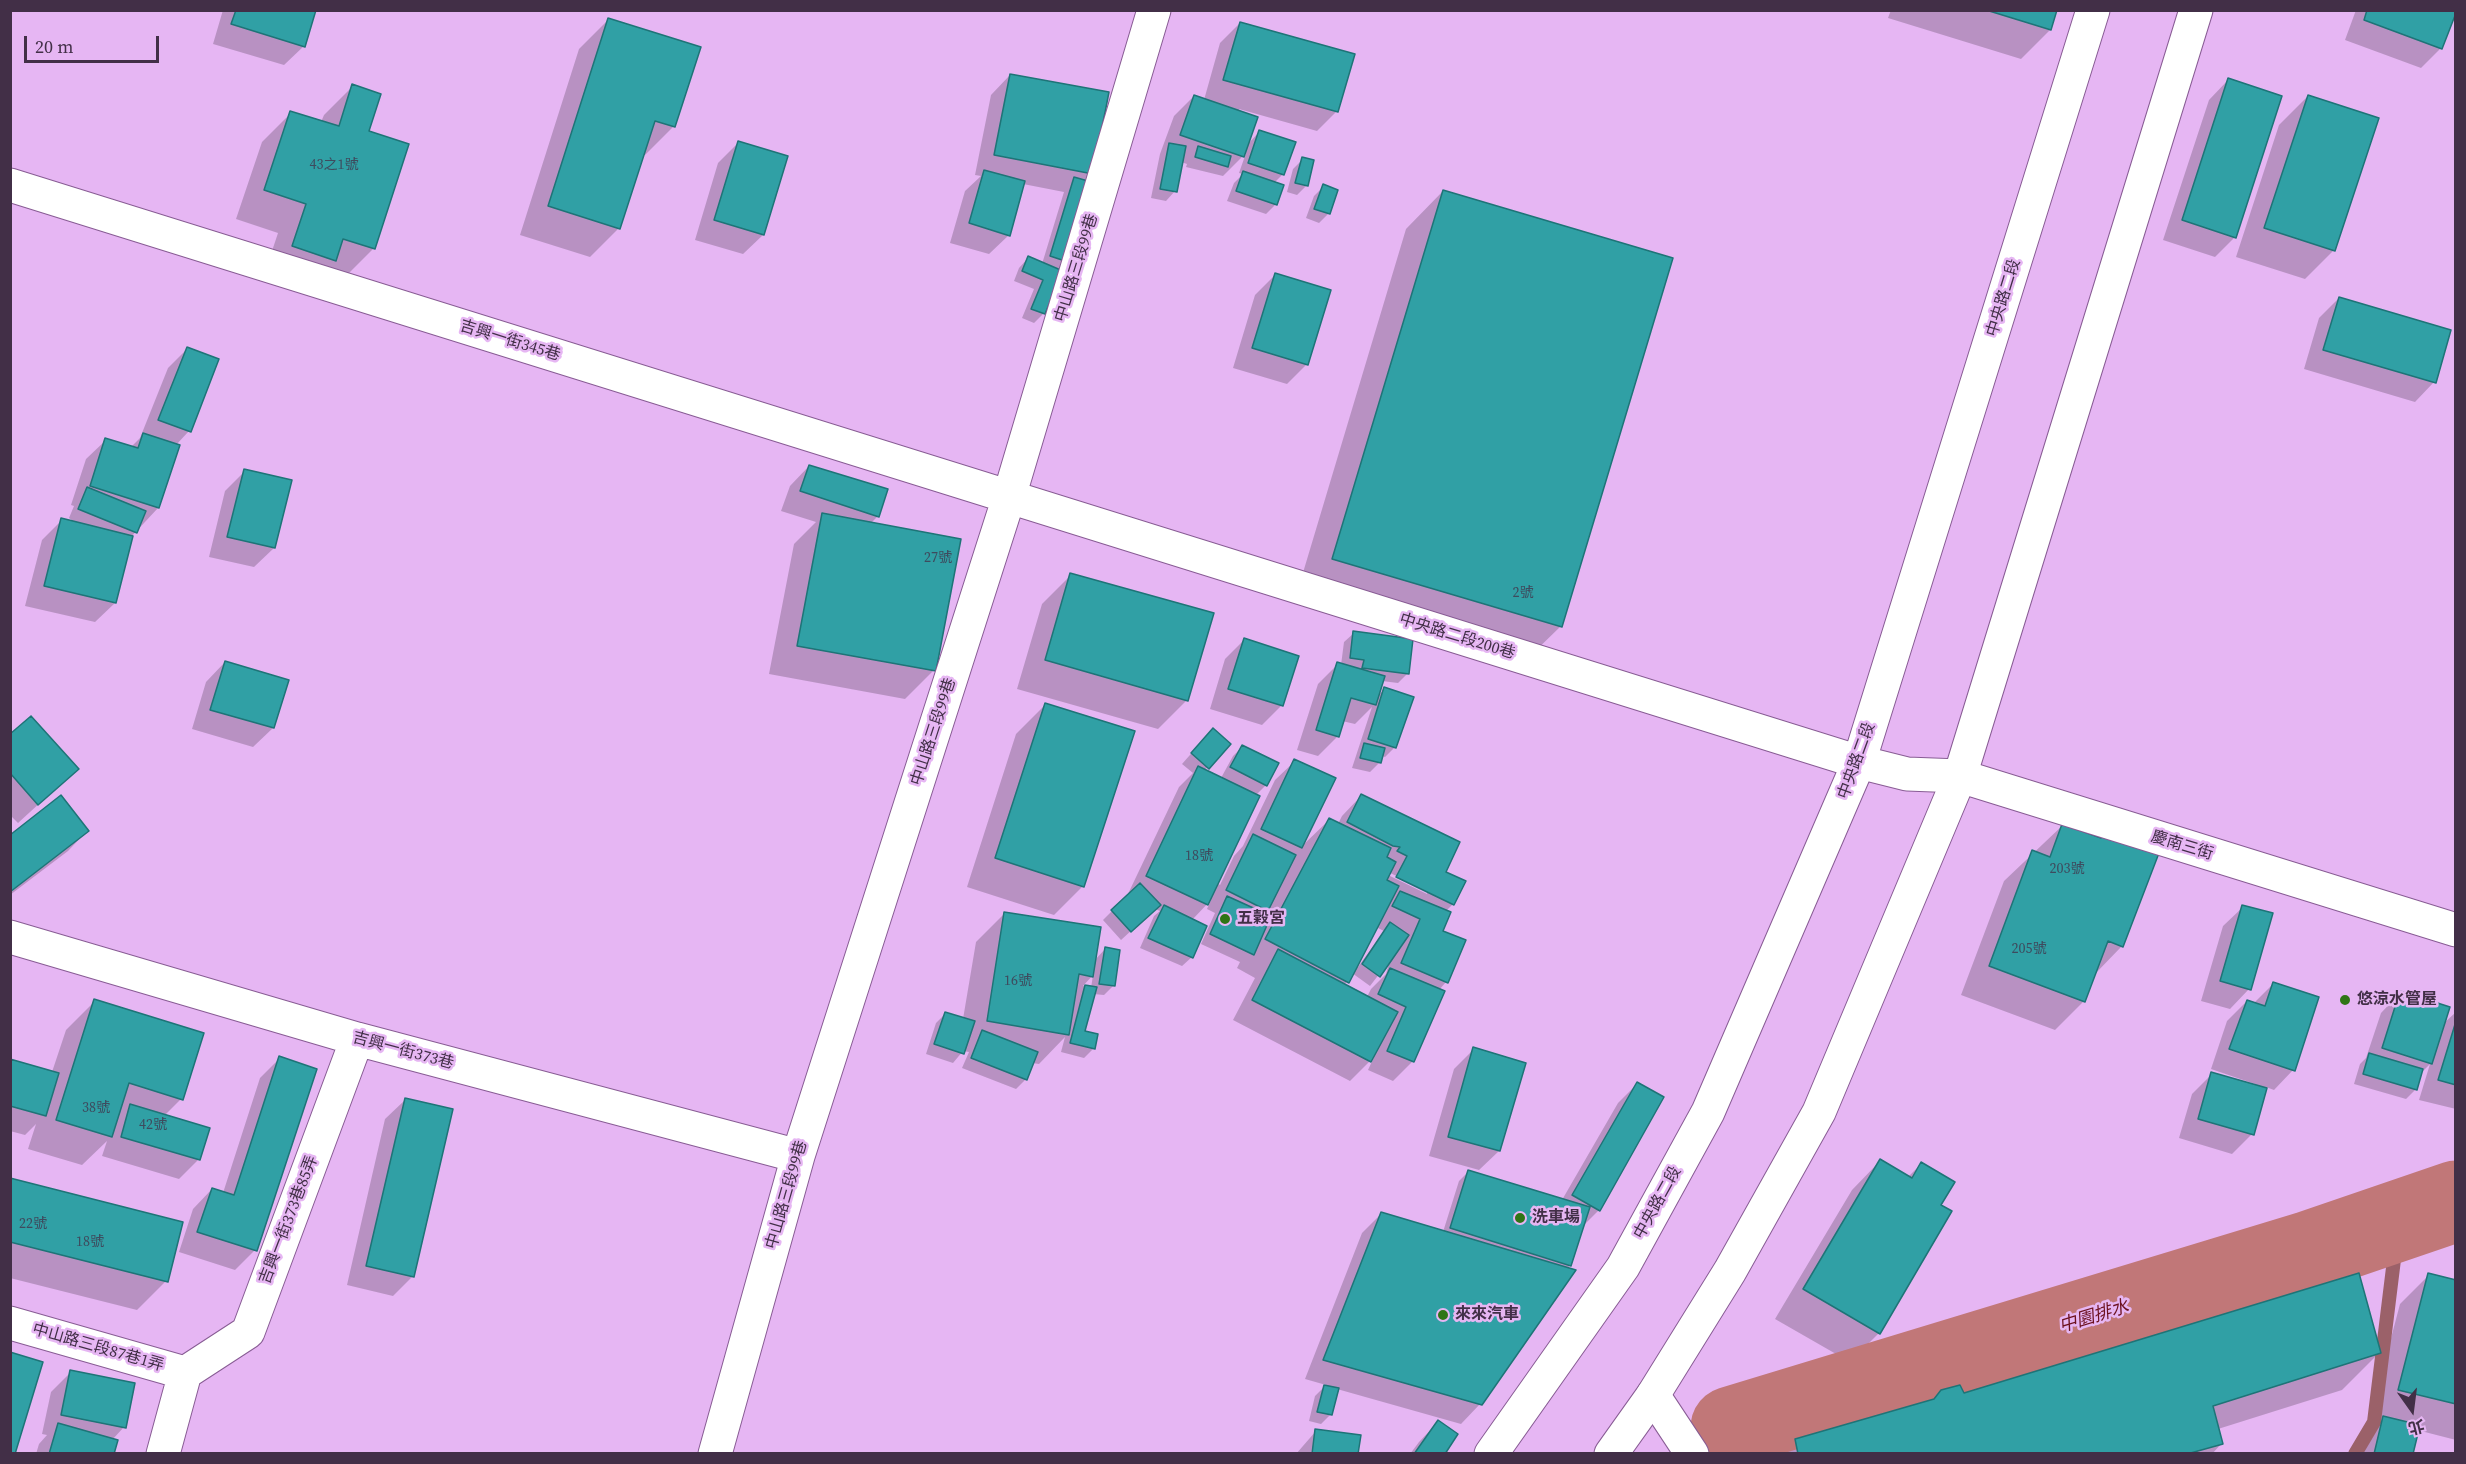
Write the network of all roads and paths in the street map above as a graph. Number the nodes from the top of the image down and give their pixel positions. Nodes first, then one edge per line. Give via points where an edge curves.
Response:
1 (1154, 10) edge
2 (2093, 10) edge
3 (2196, 10) edge
4 (10, 185) edge
5 (1009, 497) junction
6 (1859, 762) junction
7 (1907, 774) joint
8 (1960, 776) junction
9 (2456, 930) edge
10 (10, 937) edge
11 (357, 1039) junction
12 (798, 1156) junction
13 (10, 1323) edge
14 (184, 1373) junction
15 (1653, 1395) junction
16 (163, 1454) edge
17 (715, 1454) edge
18 (1491, 1454) edge
19 (1611, 1454) edge
20 (1692, 1454) edge

1 - 5 street, 中山路三段99巷
2 - 6 street, 中央路二段
3 - 8 street
4 - 5 street, 吉興一街345巷
5 - 6 street, 中央路二段200巷
5 - 12 street, 中山路三段99巷
6 - 7 street, 中央路二段200巷
6 - 18 street, 中央路二段 via 1702,1122 1623,1267
7 - 8 street, 慶南三街
8 - 9 street, 慶南三街
8 - 15 street via 1819,1112 1730,1270
10 - 11 street, 吉興一街373巷
11 - 12 street, 吉興一街373巷
11 - 14 street, 吉興一街373巷85弄 via 248,1332
12 - 17 street, 中山路三段99巷
13 - 14 street, 中山路三段87巷1弄
14 - 16 street
15 - 19 street
15 - 20 street

